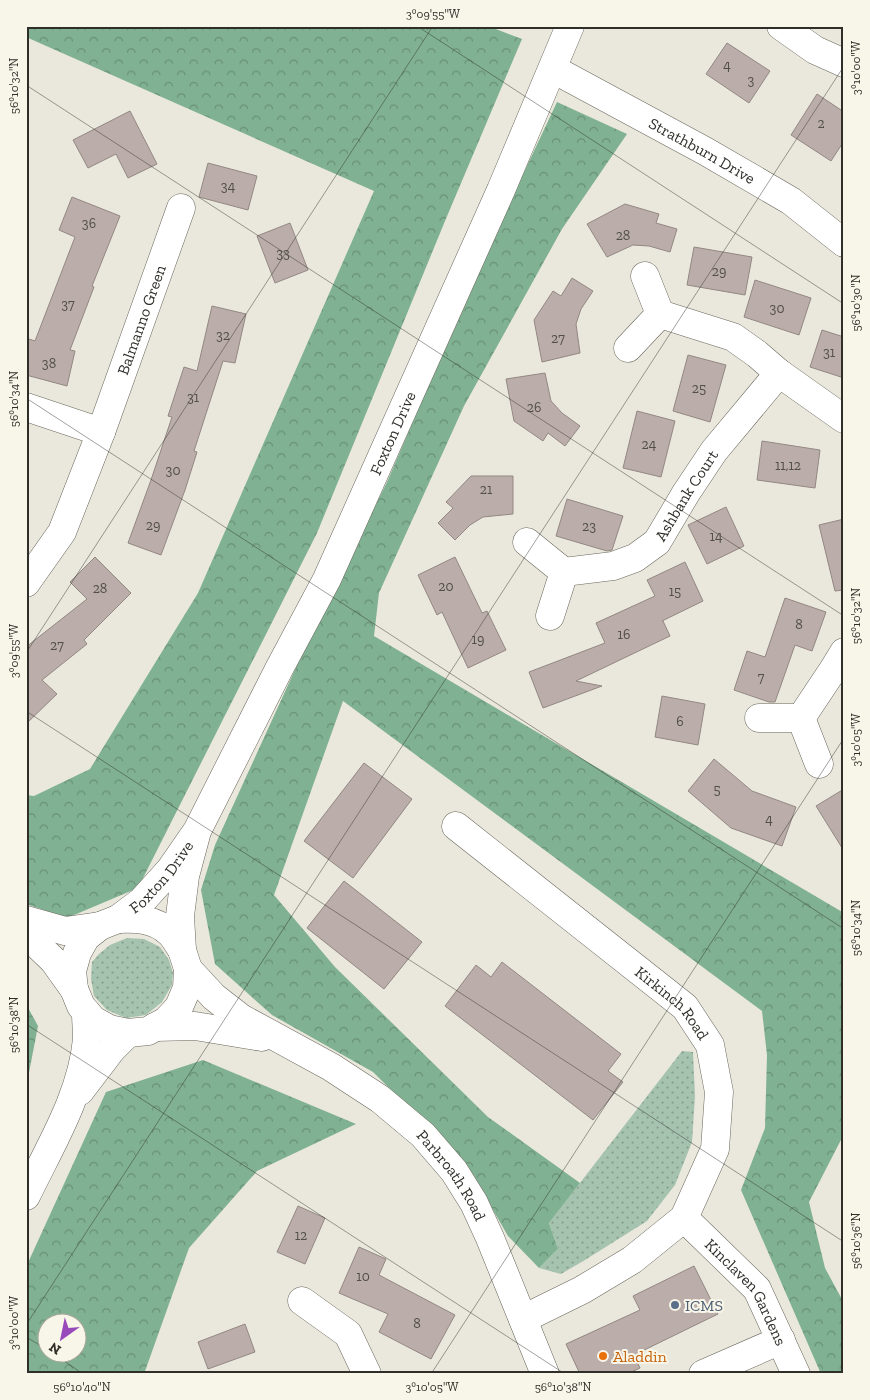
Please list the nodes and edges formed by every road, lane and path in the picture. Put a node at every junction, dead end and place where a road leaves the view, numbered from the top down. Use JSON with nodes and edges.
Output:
{"nodes":[{"id":1,"x":570,"y":26,"type":"edge"},
{"id":2,"x":782,"y":26,"type":"edge"},
{"id":3,"x":844,"y":63,"type":"edge"},
{"id":4,"x":552,"y":69,"type":"junction"},
{"id":5,"x":181,"y":208,"type":"dead end"},
{"id":6,"x":844,"y":243,"type":"edge"},
{"id":7,"x":645,"y":276,"type":"dead end"},
{"id":8,"x":660,"y":314,"type":"junction"},
{"id":9,"x":628,"y":348,"type":"dead end"},
{"id":10,"x":779,"y":373,"type":"junction"},
{"id":11,"x":26,"y":407,"type":"edge"},
{"id":12,"x":844,"y":419,"type":"edge"},
{"id":13,"x":101,"y":432,"type":"junction"},
{"id":14,"x":527,"y":542,"type":"dead end"},
{"id":15,"x":564,"y":572,"type":"junction"},
{"id":16,"x":26,"y":583,"type":"edge"},
{"id":17,"x":550,"y":616,"type":"dead end"},
{"id":18,"x":844,"y":652,"type":"edge"},
{"id":19,"x":759,"y":718,"type":"dead end"},
{"id":20,"x":802,"y":718,"type":"junction"},
{"id":21,"x":819,"y":764,"type":"dead end"},
{"id":22,"x":456,"y":826,"type":"dead end"},
{"id":23,"x":198,"y":831,"type":"junction"},
{"id":24,"x":26,"y":920,"type":"edge"},
{"id":25,"x":109,"y":922,"type":"junction"},
{"id":26,"x":26,"y":934,"type":"edge"},
{"id":27,"x":185,"y":959,"type":"junction"},
{"id":28,"x":80,"y":1000,"type":"junction"},
{"id":29,"x":155,"y":1027,"type":"junction"},
{"id":30,"x":128,"y":1033,"type":"junction"},
{"id":31,"x":280,"y":1040,"type":"junction"},
{"id":32,"x":72,"y":1102,"type":"junction"},
{"id":33,"x":26,"y":1196,"type":"edge"},
{"id":34,"x":684,"y":1218,"type":"junction"},
{"id":35,"x":302,"y":1301,"type":"dead end"},
{"id":36,"x":523,"y":1319,"type":"junction"},
{"id":37,"x":781,"y":1340,"type":"junction"},
{"id":38,"x":367,"y":1374,"type":"edge"},
{"id":39,"x":545,"y":1374,"type":"edge"},
{"id":40,"x":703,"y":1374,"type":"edge"},
{"id":41,"x":796,"y":1374,"type":"edge"}],
"edges":[{"from":1,"to":4,"type":"street","name":"Foxton Drive"},
{"from":2,"to":3,"type":"street"},
{"from":4,"to":6,"type":"street","name":"Strathburn Drive"},
{"from":4,"to":23,"type":"street","name":"Foxton Drive"},
{"from":5,"to":13,"type":"street","name":"Balmanno Green"},
{"from":7,"to":8,"type":"street"},
{"from":8,"to":9,"type":"street"},
{"from":8,"to":10,"type":"street"},
{"from":10,"to":12,"type":"street"},
{"from":10,"to":15,"type":"street","name":"Ashbank Court"},
{"from":11,"to":13,"type":"street"},
{"from":13,"to":16,"type":"street","name":"Balmanno Green"},
{"from":14,"to":15,"type":"street"},
{"from":15,"to":17,"type":"street"},
{"from":18,"to":20,"type":"street"},
{"from":19,"to":20,"type":"street"},
{"from":20,"to":21,"type":"street"},
{"from":22,"to":34,"type":"street","name":"Kirkinch Road"},
{"from":23,"to":25,"type":"street","name":"Foxton Drive"},
{"from":23,"to":27,"type":"street","name":"Foxton Drive"},
{"from":24,"to":25,"type":"street"},
{"from":25,"to":27,"type":"street","name":"Foxton Drive"},
{"from":25,"to":28,"type":"street","name":"Foxton Drive"},
{"from":26,"to":28,"type":"street"},
{"from":27,"to":29,"type":"street","name":"Foxton Drive"},
{"from":27,"to":31,"type":"street","name":"Parbroath Road"},
{"from":28,"to":30,"type":"street","name":"Foxton Drive"},
{"from":28,"to":32,"type":"street","name":"Foxton Drive"},
{"from":29,"to":30,"type":"street","name":"Foxton Drive"},
{"from":29,"to":31,"type":"street","name":"Parbroath Road"},
{"from":30,"to":32,"type":"street","name":"Foxton Drive"},
{"from":31,"to":36,"type":"street","name":"Parbroath Road"},
{"from":32,"to":33,"type":"street","name":"Foxton Drive"},
{"from":34,"to":36,"type":"street","name":"Kirkinch Road"},
{"from":34,"to":37,"type":"street","name":"Kinclaven Gardens"},
{"from":35,"to":38,"type":"street"},
{"from":36,"to":39,"type":"street","name":"Parbroath Road"},
{"from":37,"to":40,"type":"street"},
{"from":37,"to":41,"type":"street","name":"Kinclaven Gardens"}]}
